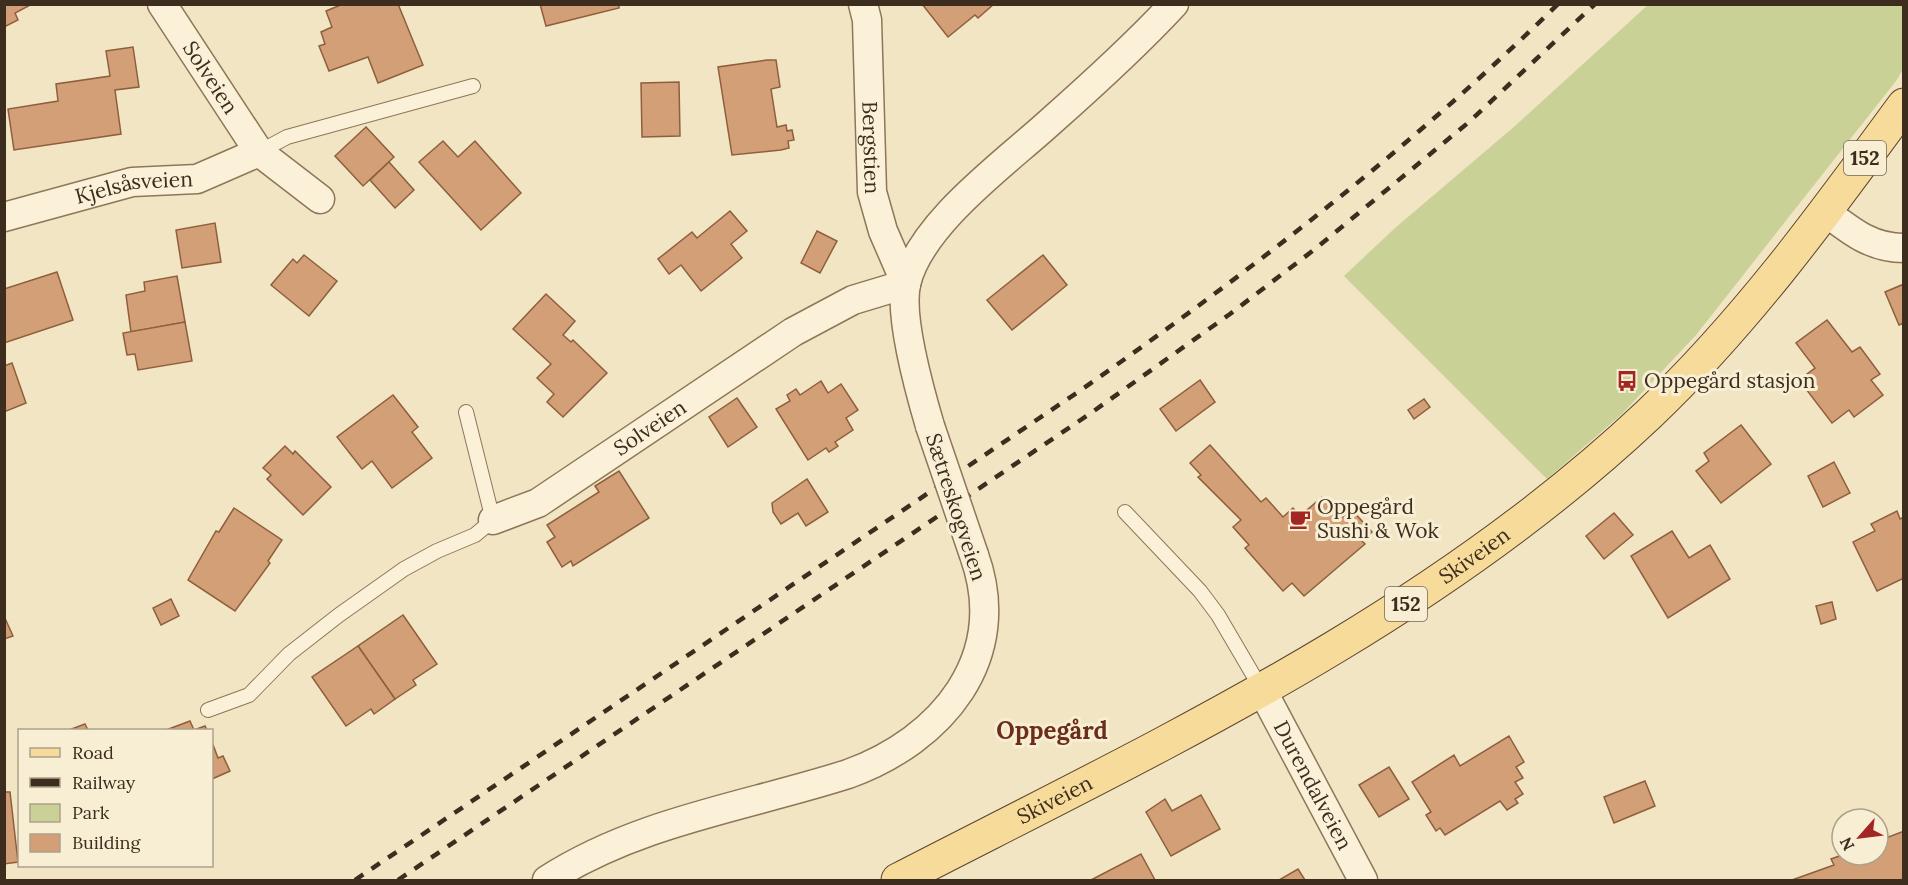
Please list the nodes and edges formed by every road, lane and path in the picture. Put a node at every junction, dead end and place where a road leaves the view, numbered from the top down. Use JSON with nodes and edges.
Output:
{"nodes":[{"id":1,"x":162,"y":4,"type":"edge"},
{"id":2,"x":863,"y":4,"type":"edge"},
{"id":3,"x":1174,"y":4,"type":"edge"},
{"id":4,"x":473,"y":86,"type":"dead end"},
{"id":5,"x":1904,"y":105,"type":"edge"},
{"id":6,"x":259,"y":152,"type":"junction"},
{"id":7,"x":320,"y":199,"type":"dead end"},
{"id":8,"x":1826,"y":212,"type":"junction"},
{"id":9,"x":4,"y":217,"type":"edge"},
{"id":10,"x":1904,"y":248,"type":"edge"},
{"id":11,"x":906,"y":284,"type":"junction"},
{"id":12,"x":466,"y":412,"type":"dead end"},
{"id":13,"x":1125,"y":512,"type":"dead end"},
{"id":14,"x":493,"y":520,"type":"junction"},
{"id":15,"x":1262,"y":690,"type":"junction"},
{"id":16,"x":208,"y":710,"type":"dead end"},
{"id":17,"x":547,"y":880,"type":"edge"},
{"id":18,"x":898,"y":880,"type":"edge"},
{"id":19,"x":1363,"y":880,"type":"edge"}],
"edges":[{"from":1,"to":6,"type":"street","name":"Solveien"},
{"from":2,"to":11,"type":"street","name":"Bergstien"},
{"from":3,"to":11,"type":"street","name":"Sætreskogveien"},
{"from":4,"to":6,"type":"lane"},
{"from":5,"to":8,"type":"main road","name":"Skiveien","number":"152"},
{"from":6,"to":7,"type":"street","name":"Solveien"},
{"from":6,"to":9,"type":"street","name":"Kjelsåsveien"},
{"from":8,"to":10,"type":"street"},
{"from":8,"to":15,"type":"main road","name":"Skiveien","number":"152"},
{"from":11,"to":14,"type":"street","name":"Solveien"},
{"from":11,"to":17,"type":"street","name":"Sætreskogveien","bridge":true},
{"from":12,"to":14,"type":"lane"},
{"from":13,"to":15,"type":"lane"},
{"from":14,"to":16,"type":"lane"},
{"from":15,"to":18,"type":"main road","name":"Skiveien","number":"152"},
{"from":15,"to":19,"type":"street","name":"Durendalveien"}]}
